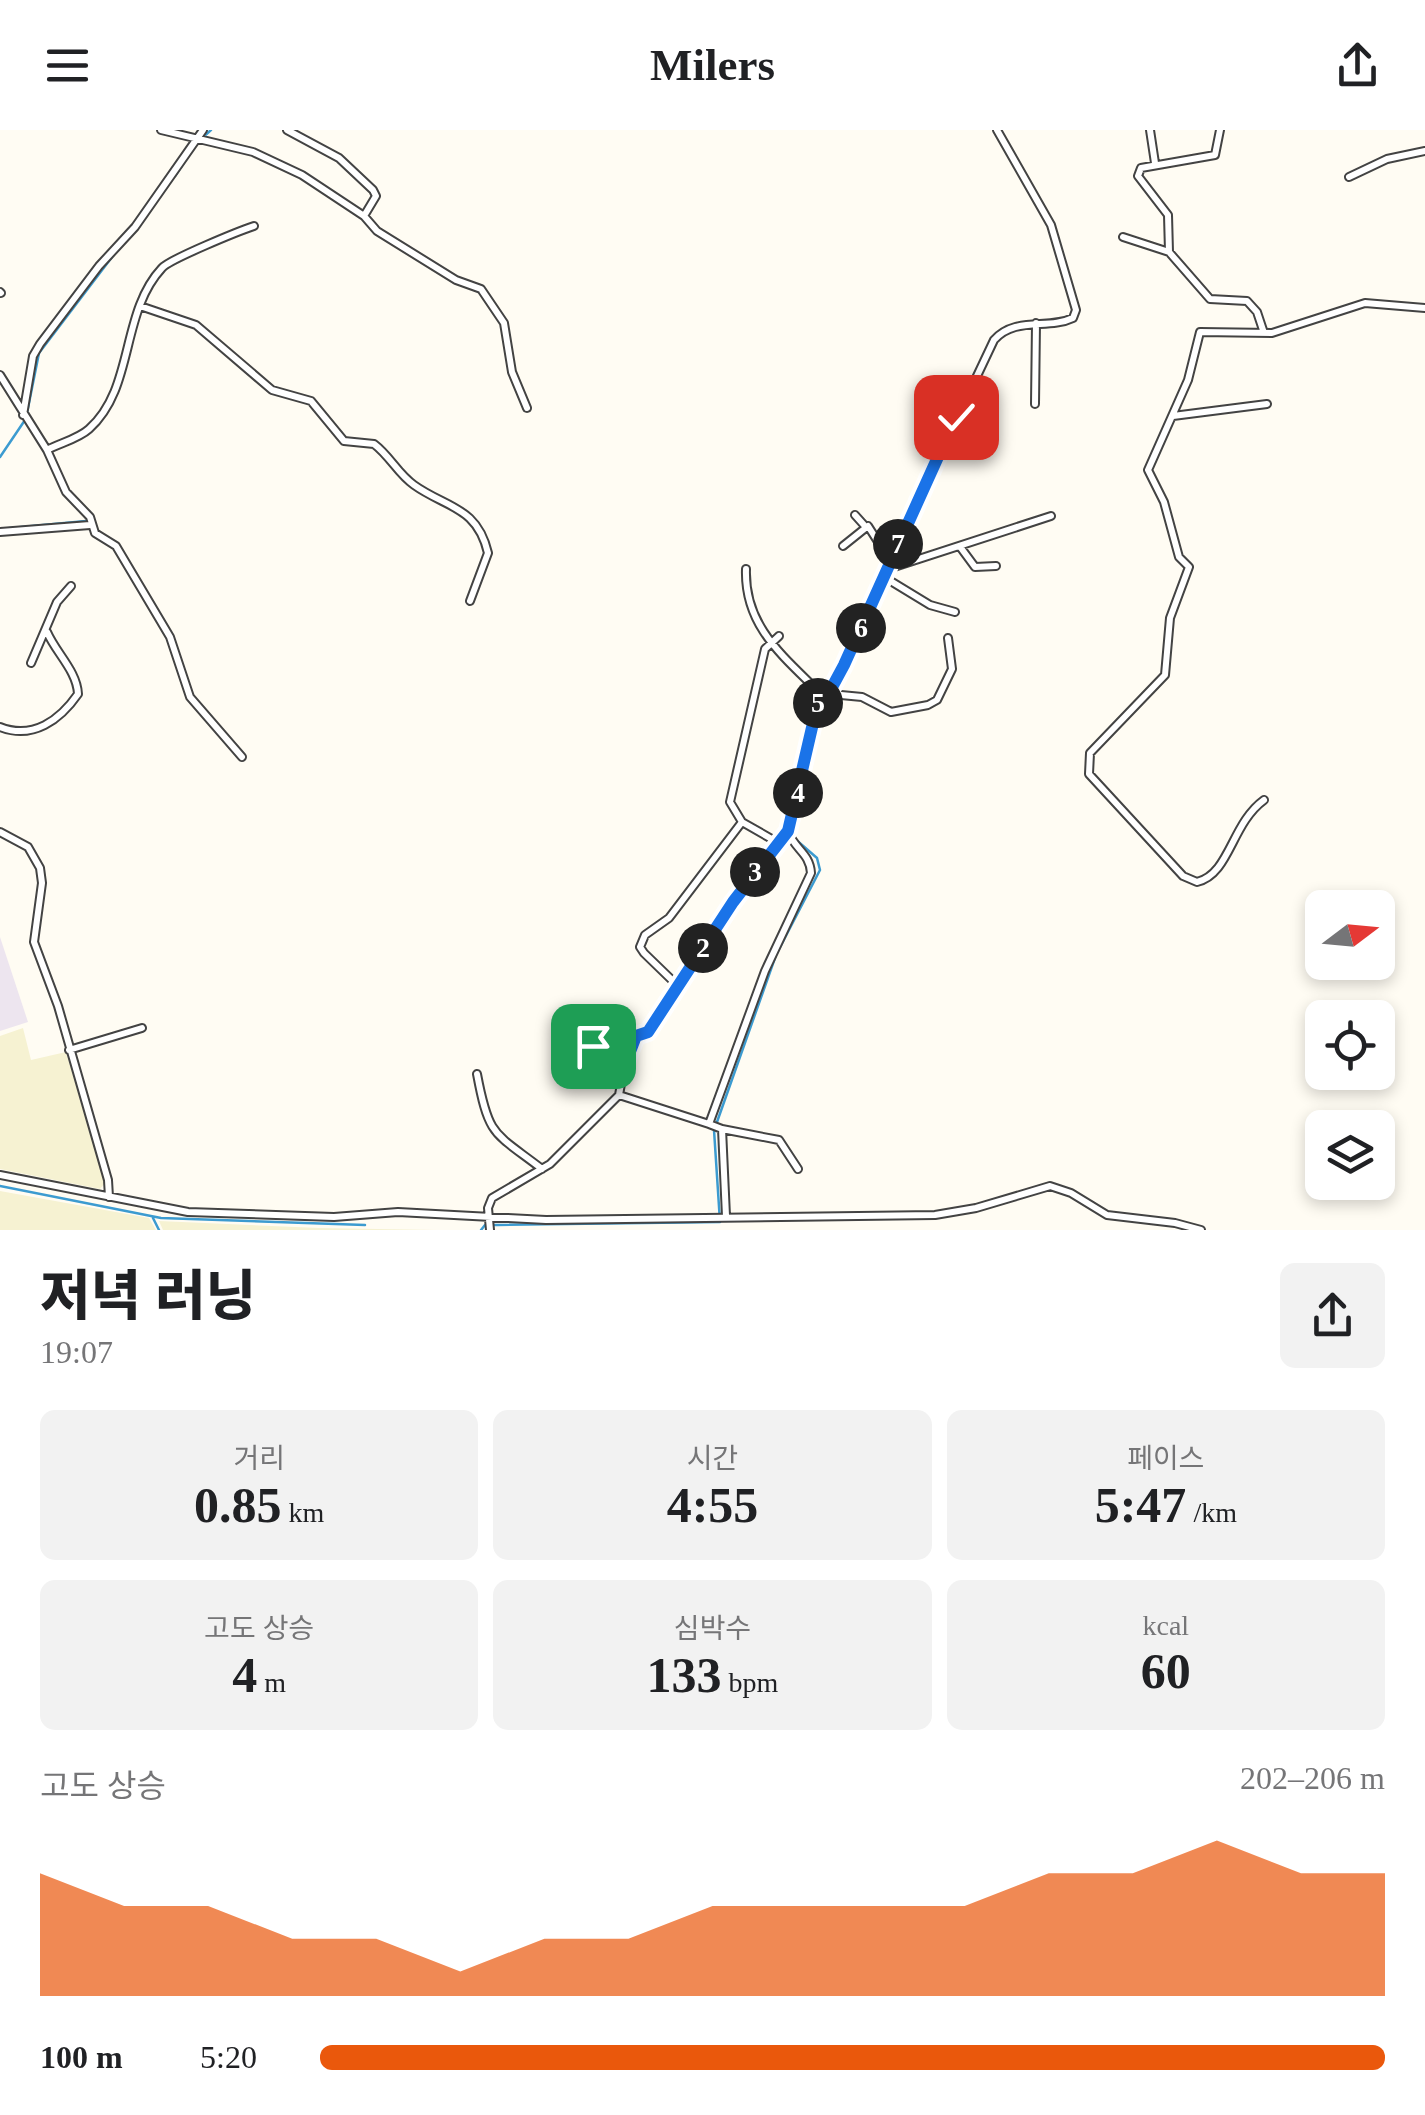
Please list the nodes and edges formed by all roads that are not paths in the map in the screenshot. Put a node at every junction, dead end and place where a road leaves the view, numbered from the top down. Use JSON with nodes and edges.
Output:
{"nodes":[{"id":1,"x":161,"y":130,"type":"edge"},
{"id":2,"x":204,"y":130,"type":"edge"},
{"id":3,"x":287,"y":130,"type":"edge"},
{"id":4,"x":997,"y":130,"type":"edge"},
{"id":5,"x":1150,"y":130,"type":"edge"},
{"id":6,"x":1220,"y":130,"type":"edge"},
{"id":7,"x":194,"y":138,"type":"junction"},
{"id":8,"x":1425,"y":151,"type":"edge"},
{"id":9,"x":1155,"y":163,"type":"junction"},
{"id":10,"x":1349,"y":176,"type":"dead end"},
{"id":11,"x":364,"y":216,"type":"junction"},
{"id":12,"x":254,"y":226,"type":"dead end"},
{"id":13,"x":1122,"y":237,"type":"dead end"},
{"id":14,"x":1169,"y":252,"type":"junction"},
{"id":15,"x":140,"y":306,"type":"junction"},
{"id":16,"x":1425,"y":308,"type":"edge"},
{"id":17,"x":1036,"y":323,"type":"junction"},
{"id":18,"x":1264,"y":333,"type":"junction"},
{"id":19,"x":0,"y":375,"type":"edge"},
{"id":20,"x":1035,"y":404,"type":"dead end"},
{"id":21,"x":1266,"y":404,"type":"dead end"},
{"id":22,"x":528,"y":408,"type":"dead end"},
{"id":23,"x":1172,"y":416,"type":"junction"},
{"id":24,"x":25,"y":418,"type":"junction"},
{"id":25,"x":47,"y":450,"type":"junction"},
{"id":26,"x":855,"y":515,"type":"dead end"},
{"id":27,"x":1051,"y":516,"type":"dead end"},
{"id":28,"x":90,"y":525,"type":"junction"},
{"id":29,"x":864,"y":526,"type":"junction"},
{"id":30,"x":0,"y":532,"type":"edge"},
{"id":31,"x":843,"y":546,"type":"dead end"},
{"id":32,"x":962,"y":548,"type":"junction"},
{"id":33,"x":996,"y":566,"type":"dead end"},
{"id":34,"x":888,"y":569,"type":"junction"},
{"id":35,"x":746,"y":570,"type":"dead end"},
{"id":36,"x":71,"y":586,"type":"dead end"},
{"id":37,"x":470,"y":601,"type":"dead end"},
{"id":38,"x":955,"y":612,"type":"dead end"},
{"id":39,"x":47,"y":632,"type":"junction"},
{"id":40,"x":778,"y":636,"type":"dead end"},
{"id":41,"x":948,"y":638,"type":"dead end"},
{"id":42,"x":769,"y":644,"type":"junction"},
{"id":43,"x":31,"y":663,"type":"dead end"},
{"id":44,"x":824,"y":692,"type":"junction"},
{"id":45,"x":1,"y":729,"type":"edge"},
{"id":46,"x":242,"y":757,"type":"dead end"},
{"id":47,"x":1264,"y":800,"type":"dead end"},
{"id":48,"x":742,"y":822,"type":"junction"},
{"id":49,"x":788,"y":831,"type":"junction"},
{"id":50,"x":0,"y":832,"type":"edge"},
{"id":51,"x":777,"y":842,"type":"junction"},
{"id":52,"x":678,"y":986,"type":"junction"},
{"id":53,"x":562,"y":1017,"type":"dead end"},
{"id":54,"x":142,"y":1028,"type":"dead end"},
{"id":55,"x":69,"y":1050,"type":"junction"},
{"id":56,"x":624,"y":1067,"type":"junction"},
{"id":57,"x":477,"y":1074,"type":"dead end"},
{"id":58,"x":619,"y":1094,"type":"junction"},
{"id":59,"x":715,"y":1127,"type":"junction"},
{"id":60,"x":798,"y":1169,"type":"dead end"},
{"id":61,"x":542,"y":1170,"type":"junction"},
{"id":62,"x":0,"y":1175,"type":"edge"},
{"id":63,"x":109,"y":1197,"type":"junction"},
{"id":64,"x":722,"y":1216,"type":"junction"},
{"id":65,"x":738,"y":1216,"type":"junction"},
{"id":66,"x":490,"y":1224,"type":"edge"},
{"id":67,"x":738,"y":1230,"type":"edge"},
{"id":68,"x":1202,"y":1230,"type":"edge"}],
"edges":[{"from":1,"to":7,"type":"street"},
{"from":2,"to":7,"type":"street"},
{"from":3,"to":11,"type":"street"},
{"from":4,"to":17,"type":"street"},
{"from":5,"to":9,"type":"street"},
{"from":6,"to":9,"type":"street"},
{"from":7,"to":11,"type":"street"},
{"from":7,"to":24,"type":"street"},
{"from":8,"to":10,"type":"street"},
{"from":9,"to":14,"type":"street"},
{"from":11,"to":22,"type":"street"},
{"from":12,"to":15,"type":"street"},
{"from":13,"to":14,"type":"street"},
{"from":14,"to":18,"type":"street"},
{"from":15,"to":25,"type":"street"},
{"from":15,"to":37,"type":"street"},
{"from":16,"to":18,"type":"street"},
{"from":17,"to":20,"type":"street"},
{"from":17,"to":34,"type":"street"},
{"from":18,"to":23,"type":"street"},
{"from":19,"to":24,"type":"street"},
{"from":21,"to":23,"type":"street"},
{"from":23,"to":47,"type":"street"},
{"from":24,"to":25,"type":"street"},
{"from":25,"to":28,"type":"street"},
{"from":26,"to":29,"type":"street"},
{"from":27,"to":32,"type":"street"},
{"from":28,"to":30,"type":"street"},
{"from":28,"to":46,"type":"street"},
{"from":29,"to":31,"type":"street"},
{"from":29,"to":34,"type":"street"},
{"from":32,"to":33,"type":"street"},
{"from":32,"to":34,"type":"street"},
{"from":34,"to":38,"type":"street"},
{"from":34,"to":44,"type":"street"},
{"from":35,"to":42,"type":"street"},
{"from":36,"to":39,"type":"street"},
{"from":39,"to":43,"type":"street"},
{"from":39,"to":45,"type":"street"},
{"from":40,"to":42,"type":"street"},
{"from":41,"to":44,"type":"street"},
{"from":42,"to":44,"type":"street"},
{"from":42,"to":48,"type":"street"},
{"from":44,"to":49,"type":"street"},
{"from":48,"to":51,"type":"street"},
{"from":48,"to":52,"type":"street"},
{"from":49,"to":51,"type":"street"},
{"from":49,"to":59,"type":"street"},
{"from":50,"to":55,"type":"street"},
{"from":51,"to":52,"type":"street"},
{"from":52,"to":56,"type":"street"},
{"from":53,"to":56,"type":"street"},
{"from":54,"to":55,"type":"street"},
{"from":55,"to":63,"type":"street"},
{"from":56,"to":58,"type":"street"},
{"from":57,"to":61,"type":"street"},
{"from":58,"to":59,"type":"street"},
{"from":58,"to":61,"type":"street"},
{"from":59,"to":60,"type":"street"},
{"from":59,"to":64,"type":"street"},
{"from":61,"to":66,"type":"street"},
{"from":62,"to":63,"type":"street"},
{"from":63,"to":66,"type":"street"},
{"from":64,"to":65,"type":"street"},
{"from":64,"to":66,"type":"street"},
{"from":65,"to":67,"type":"street"},
{"from":65,"to":68,"type":"street"}]}
